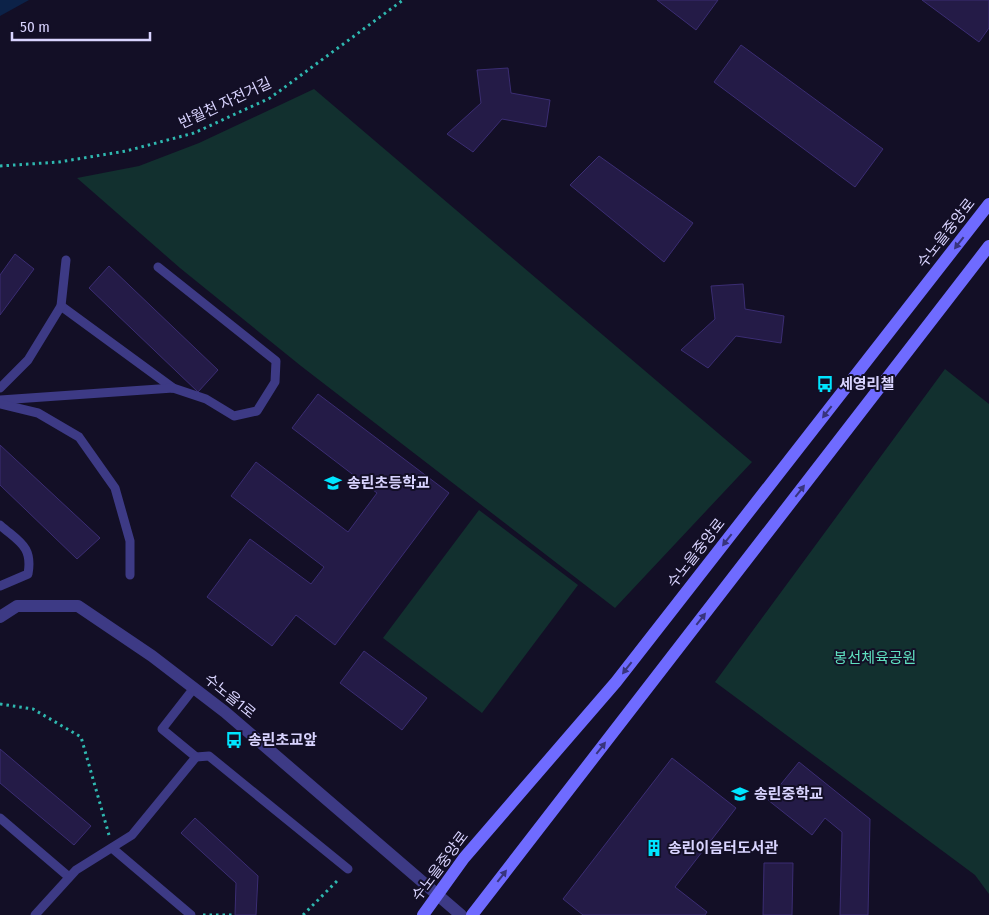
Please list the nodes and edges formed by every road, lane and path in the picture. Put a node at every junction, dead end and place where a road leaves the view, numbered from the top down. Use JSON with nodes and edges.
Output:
{"nodes":[{"id":1,"x":403,"y":0,"type":"edge"},
{"id":2,"x":0,"y":166,"type":"edge"},
{"id":3,"x":989,"y":204,"type":"edge"},
{"id":4,"x":989,"y":246,"type":"edge"},
{"id":5,"x":66,"y":260,"type":"dead end"},
{"id":6,"x":158,"y":267,"type":"dead end"},
{"id":7,"x":61,"y":306,"type":"junction"},
{"id":8,"x":0,"y":388,"type":"edge"},
{"id":9,"x":173,"y":388,"type":"junction"},
{"id":10,"x":0,"y":402,"type":"edge"},
{"id":11,"x":0,"y":525,"type":"edge"},
{"id":12,"x":130,"y":575,"type":"dead end"},
{"id":13,"x":0,"y":586,"type":"edge"},
{"id":14,"x":0,"y":617,"type":"edge"},
{"id":15,"x":194,"y":688,"type":"junction"},
{"id":16,"x":0,"y":704,"type":"edge"},
{"id":17,"x":196,"y":757,"type":"junction"},
{"id":18,"x":0,"y":818,"type":"edge"},
{"id":19,"x":112,"y":848,"type":"junction"},
{"id":20,"x":348,"y":869,"type":"joint"},
{"id":21,"x":69,"y":877,"type":"junction"},
{"id":22,"x":438,"y":895,"type":"junction"},
{"id":23,"x":235,"y":914,"type":"edge"},
{"id":24,"x":35,"y":915,"type":"edge"},
{"id":25,"x":190,"y":915,"type":"edge"},
{"id":26,"x":303,"y":915,"type":"edge"},
{"id":27,"x":423,"y":915,"type":"edge"},
{"id":28,"x":461,"y":915,"type":"edge"},
{"id":29,"x":472,"y":915,"type":"edge"}],
"edges":[{"from":1,"to":2,"type":"path","name":"반월천 자전거길"},
{"from":3,"to":22,"type":"main road","name":"수노을중앙로","one_way":true},
{"from":29,"to":4,"type":"main road","one_way":true},
{"from":5,"to":7,"type":"lane"},
{"from":6,"to":9,"type":"lane"},
{"from":7,"to":8,"type":"lane"},
{"from":7,"to":9,"type":"lane"},
{"from":9,"to":10,"type":"lane"},
{"from":10,"to":12,"type":"lane"},
{"from":11,"to":13,"type":"lane"},
{"from":14,"to":15,"type":"street","name":"수노을1로"},
{"from":15,"to":17,"type":"lane"},
{"from":15,"to":22,"type":"street","name":"수노을1로"},
{"from":16,"to":19,"type":"path"},
{"from":17,"to":19,"type":"lane"},
{"from":17,"to":20,"type":"lane"},
{"from":18,"to":21,"type":"lane"},
{"from":19,"to":21,"type":"lane"},
{"from":19,"to":25,"type":"lane"},
{"from":20,"to":26,"type":"path"},
{"from":21,"to":24,"type":"lane"},
{"from":22,"to":27,"type":"main road","name":"수노을중앙로"},
{"from":22,"to":28,"type":"street","name":"수노을1로"},
{"from":23,"to":25,"type":"path"}]}
